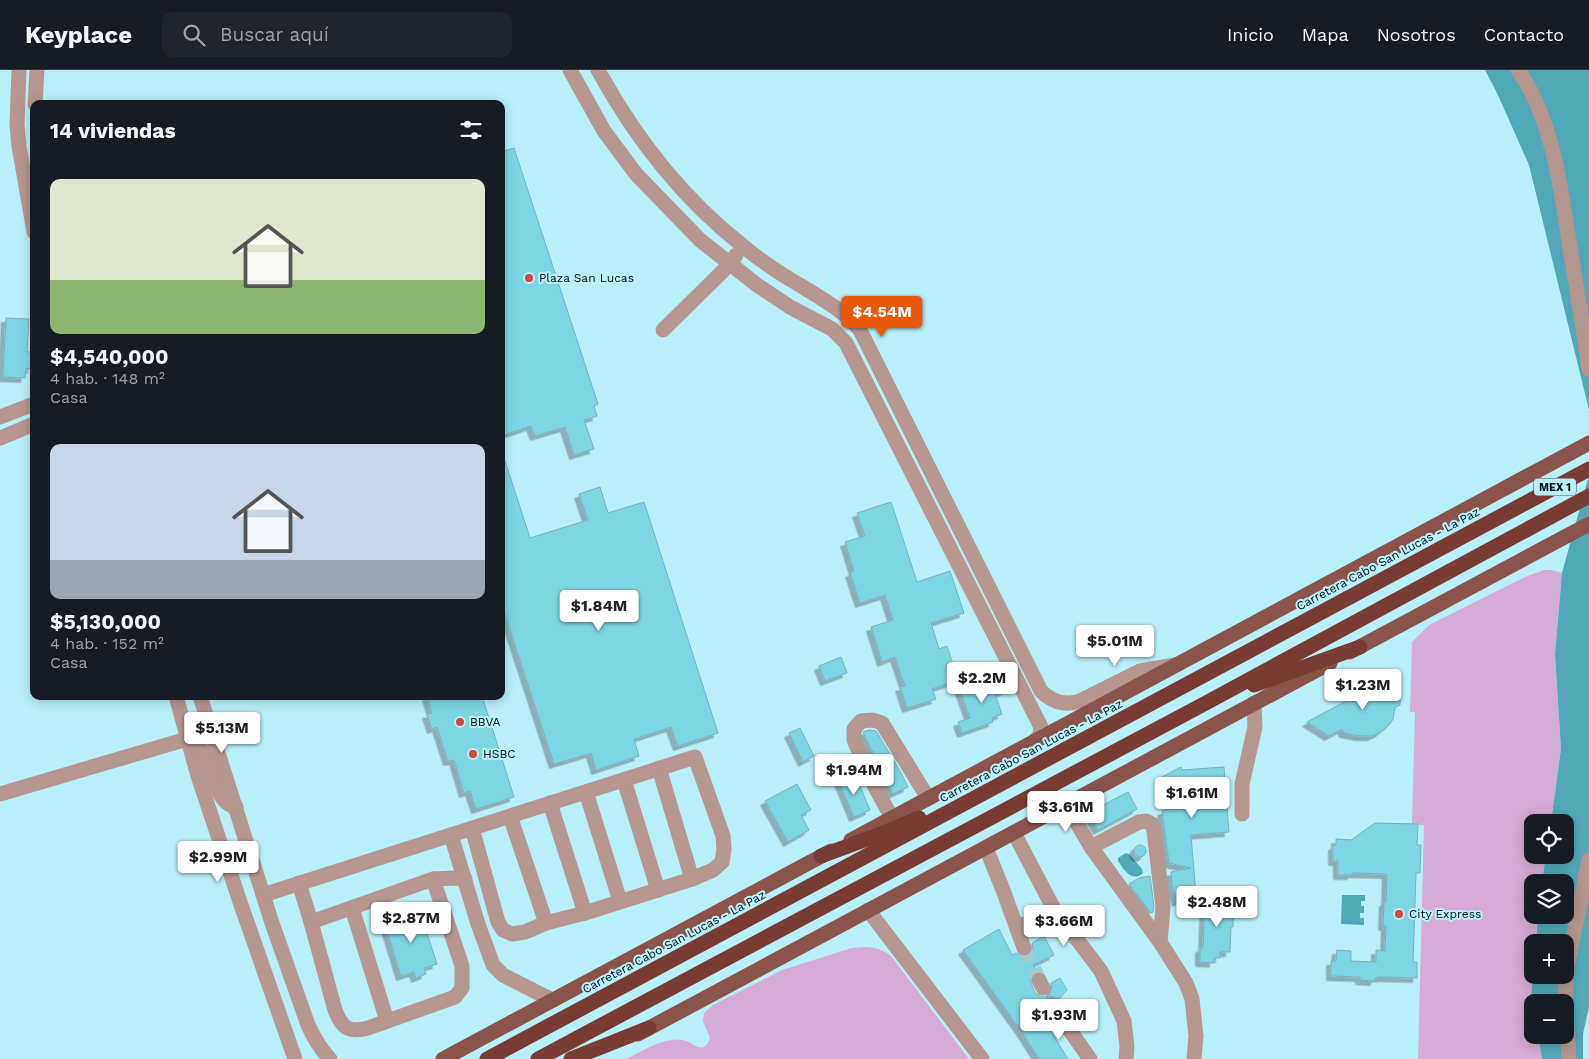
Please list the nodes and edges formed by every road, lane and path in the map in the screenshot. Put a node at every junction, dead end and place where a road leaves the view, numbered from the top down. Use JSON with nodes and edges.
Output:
{"nodes":[{"id":1,"x":19,"y":70,"type":"edge"},
{"id":2,"x":37,"y":70,"type":"edge"},
{"id":3,"x":570,"y":70,"type":"edge"},
{"id":4,"x":598,"y":70,"type":"edge"},
{"id":5,"x":1518,"y":70,"type":"edge"},
{"id":6,"x":35,"y":100,"type":"edge"},
{"id":7,"x":30,"y":209,"type":"edge"},
{"id":8,"x":742,"y":246,"type":"junction"},
{"id":9,"x":730,"y":264,"type":"junction"},
{"id":10,"x":663,"y":330,"type":"dead end"},
{"id":11,"x":1589,"y":369,"type":"edge"},
{"id":12,"x":30,"y":406,"type":"edge"},
{"id":13,"x":0,"y":417,"type":"edge"},
{"id":14,"x":30,"y":426,"type":"edge"},
{"id":15,"x":0,"y":438,"type":"edge"},
{"id":16,"x":1589,"y":443,"type":"edge"},
{"id":17,"x":1589,"y":469,"type":"edge"},
{"id":18,"x":1589,"y":496,"type":"edge"},
{"id":19,"x":1589,"y":524,"type":"edge"},
{"id":20,"x":1360,"y":647,"type":"junction"},
{"id":21,"x":1178,"y":664,"type":"junction"},
{"id":22,"x":177,"y":700,"type":"edge"},
{"id":23,"x":201,"y":700,"type":"edge"},
{"id":24,"x":1254,"y":703,"type":"junction"},
{"id":25,"x":1204,"y":704,"type":"junction"},
{"id":26,"x":187,"y":739,"type":"junction"},
{"id":27,"x":1035,"y":741,"type":"junction"},
{"id":28,"x":659,"y":768,"type":"junction"},
{"id":29,"x":624,"y":780,"type":"junction"},
{"id":30,"x":996,"y":787,"type":"junction"},
{"id":31,"x":586,"y":792,"type":"junction"},
{"id":32,"x":0,"y":794,"type":"edge"},
{"id":33,"x":928,"y":798,"type":"junction"},
{"id":34,"x":550,"y":803,"type":"junction"},
{"id":35,"x":1066,"y":805,"type":"junction"},
{"id":36,"x":236,"y":807,"type":"junction"},
{"id":37,"x":1242,"y":814,"type":"dead end"},
{"id":38,"x":510,"y":816,"type":"junction"},
{"id":39,"x":892,"y":818,"type":"junction"},
{"id":40,"x":472,"y":828,"type":"junction"},
{"id":41,"x":1014,"y":833,"type":"junction"},
{"id":42,"x":451,"y":835,"type":"junction"},
{"id":43,"x":1091,"y":847,"type":"junction"},
{"id":44,"x":986,"y":848,"type":"junction"},
{"id":45,"x":821,"y":856,"type":"junction"},
{"id":46,"x":1589,"y":860,"type":"edge"},
{"id":47,"x":692,"y":878,"type":"junction"},
{"id":48,"x":433,"y":879,"type":"junction"},
{"id":49,"x":465,"y":879,"type":"junction"},
{"id":50,"x":299,"y":883,"type":"junction"},
{"id":51,"x":658,"y":890,"type":"junction"},
{"id":52,"x":263,"y":895,"type":"junction"},
{"id":53,"x":620,"y":902,"type":"junction"},
{"id":54,"x":352,"y":908,"type":"junction"},
{"id":55,"x":1054,"y":909,"type":"junction"},
{"id":56,"x":868,"y":910,"type":"junction"},
{"id":57,"x":585,"y":913,"type":"junction"},
{"id":58,"x":312,"y":922,"type":"junction"},
{"id":59,"x":546,"y":923,"type":"junction"},
{"id":60,"x":1017,"y":928,"type":"junction"},
{"id":61,"x":1160,"y":942,"type":"junction"},
{"id":62,"x":1024,"y":948,"type":"tunnel mouth"},
{"id":63,"x":1566,"y":994,"type":"edge"},
{"id":64,"x":552,"y":1000,"type":"junction"},
{"id":65,"x":1052,"y":1006,"type":"dead end"},
{"id":66,"x":387,"y":1021,"type":"junction"},
{"id":67,"x":649,"y":1028,"type":"junction"},
{"id":68,"x":1567,"y":1044,"type":"edge"},
{"id":69,"x":295,"y":1059,"type":"edge"},
{"id":70,"x":330,"y":1059,"type":"edge"},
{"id":71,"x":443,"y":1059,"type":"edge"},
{"id":72,"x":487,"y":1059,"type":"edge"},
{"id":73,"x":538,"y":1059,"type":"edge"},
{"id":74,"x":571,"y":1059,"type":"edge"},
{"id":75,"x":590,"y":1059,"type":"edge"},
{"id":76,"x":982,"y":1059,"type":"edge"},
{"id":77,"x":1090,"y":1059,"type":"edge"},
{"id":78,"x":1126,"y":1059,"type":"edge"},
{"id":79,"x":1194,"y":1059,"type":"edge"},
{"id":80,"x":1568,"y":1059,"type":"edge"}],
"edges":[{"from":1,"to":7,"type":"street"},
{"from":2,"to":6,"type":"street"},
{"from":3,"to":9,"type":"street"},
{"from":4,"to":8,"type":"street"},
{"from":5,"to":11,"type":"street"},
{"from":8,"to":9,"type":"street"},
{"from":8,"to":21,"type":"street"},
{"from":9,"to":10,"type":"street"},
{"from":9,"to":27,"type":"street"},
{"from":12,"to":13,"type":"street"},
{"from":14,"to":15,"type":"street"},
{"from":16,"to":21,"type":"main road"},
{"from":17,"to":30,"type":"highway","name":"Carretera Cabo San Lucas - La Paz","number":"MEX 1"},
{"from":18,"to":25,"type":"highway","number":"MEX 1"},
{"from":19,"to":20,"type":"main road"},
{"from":20,"to":24,"type":"main road"},
{"from":20,"to":25,"type":"highway"},
{"from":21,"to":27,"type":"main road"},
{"from":22,"to":26,"type":"street"},
{"from":23,"to":36,"type":"street"},
{"from":24,"to":35,"type":"main road"},
{"from":24,"to":37,"type":"street"},
{"from":25,"to":73,"type":"highway","number":"MEX 1"},
{"from":26,"to":32,"type":"street"},
{"from":26,"to":36,"type":"street"},
{"from":26,"to":69,"type":"street"},
{"from":27,"to":33,"type":"main road"},
{"from":28,"to":29,"type":"street"},
{"from":28,"to":47,"type":"street"},
{"from":28,"to":47,"type":"street"},
{"from":29,"to":31,"type":"street"},
{"from":29,"to":51,"type":"street"},
{"from":30,"to":45,"type":"highway"},
{"from":30,"to":72,"type":"highway","name":"Carretera Cabo San Lucas - La Paz","number":"MEX 1"},
{"from":31,"to":34,"type":"street"},
{"from":31,"to":53,"type":"street"},
{"from":33,"to":39,"type":"main road"},
{"from":33,"to":39,"type":"street"},
{"from":34,"to":38,"type":"street"},
{"from":34,"to":57,"type":"street"},
{"from":35,"to":41,"type":"main road"},
{"from":35,"to":43,"type":"street"},
{"from":36,"to":52,"type":"street"},
{"from":38,"to":40,"type":"street"},
{"from":38,"to":59,"type":"street"},
{"from":39,"to":45,"type":"main road"},
{"from":40,"to":42,"type":"street"},
{"from":40,"to":59,"type":"street"},
{"from":41,"to":44,"type":"main road"},
{"from":41,"to":55,"type":"street"},
{"from":42,"to":49,"type":"street"},
{"from":42,"to":50,"type":"street"},
{"from":43,"to":61,"type":"street"},
{"from":43,"to":61,"type":"street"},
{"from":44,"to":56,"type":"main road"},
{"from":44,"to":60,"type":"street"},
{"from":45,"to":64,"type":"main road"},
{"from":46,"to":63,"type":"street"},
{"from":47,"to":51,"type":"street"},
{"from":48,"to":49,"type":"street"},
{"from":48,"to":54,"type":"street"},
{"from":48,"to":66,"type":"street"},
{"from":49,"to":64,"type":"street"},
{"from":50,"to":52,"type":"street"},
{"from":50,"to":58,"type":"street"},
{"from":51,"to":53,"type":"street"},
{"from":52,"to":70,"type":"street"},
{"from":53,"to":57,"type":"street"},
{"from":54,"to":58,"type":"street"},
{"from":54,"to":66,"type":"street"},
{"from":55,"to":60,"type":"street"},
{"from":55,"to":78,"type":"street"},
{"from":56,"to":67,"type":"main road"},
{"from":56,"to":76,"type":"street"},
{"from":57,"to":59,"type":"street"},
{"from":58,"to":66,"type":"street"},
{"from":60,"to":62,"type":"street"},
{"from":61,"to":79,"type":"street"},
{"from":64,"to":71,"type":"main road"},
{"from":65,"to":77,"type":"street"},
{"from":67,"to":74,"type":"highway"},
{"from":67,"to":75,"type":"main road"},
{"from":68,"to":80,"type":"street"}]}
